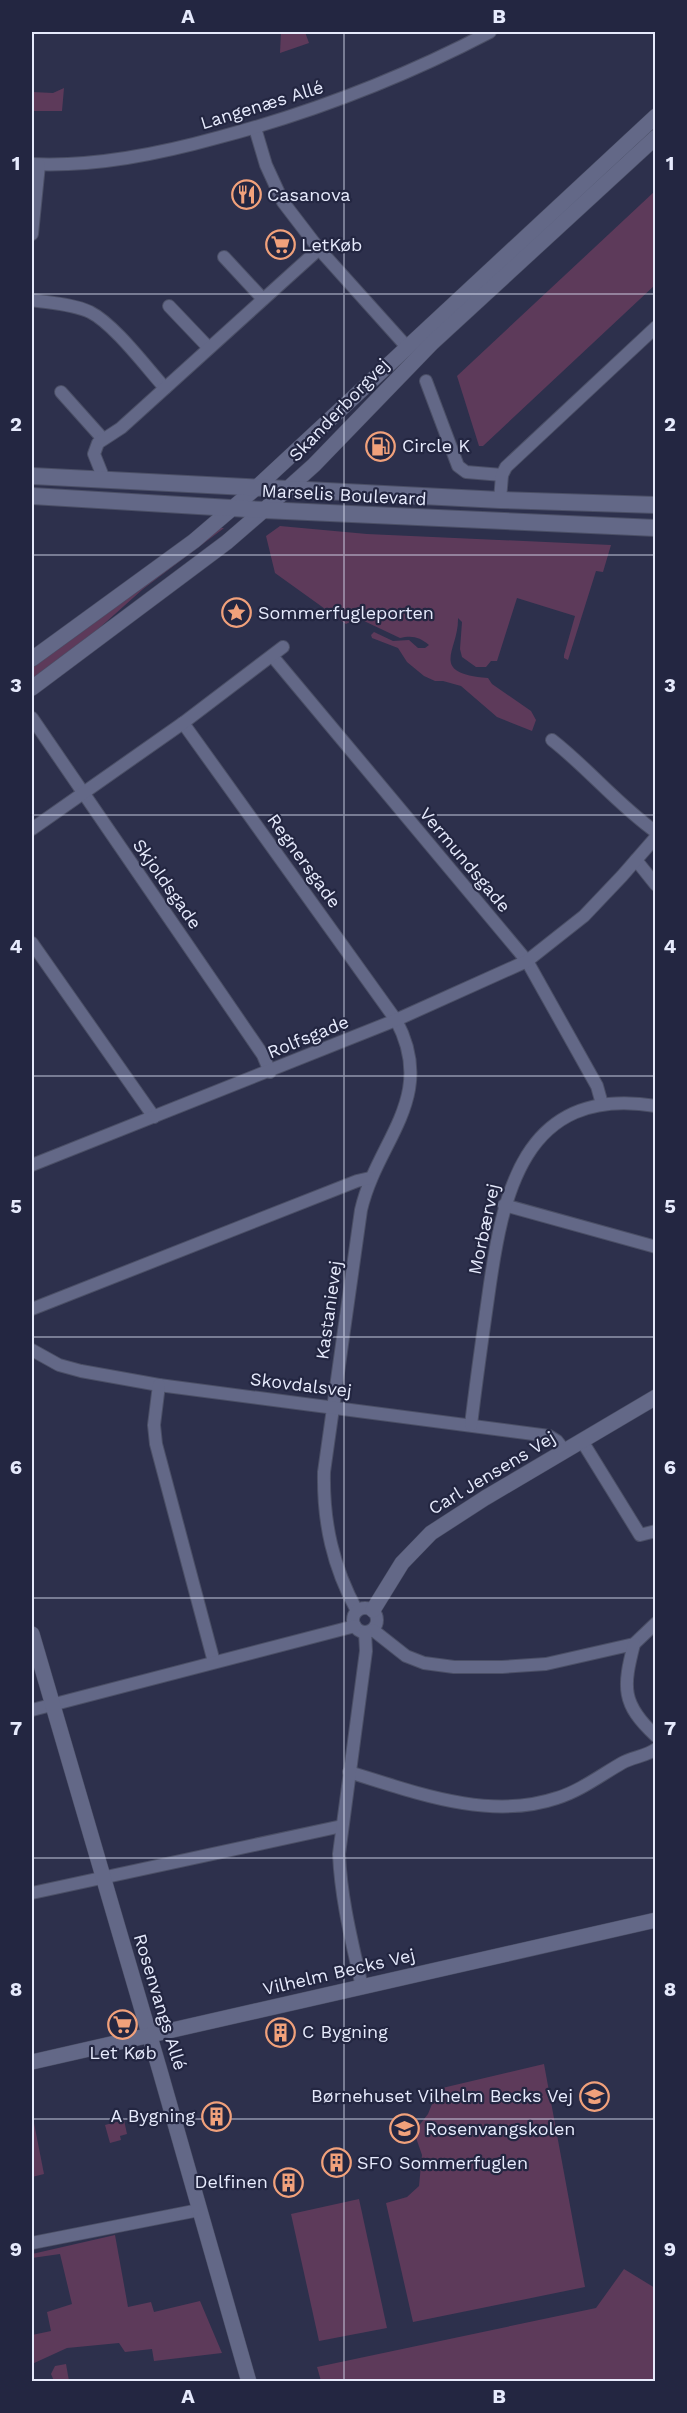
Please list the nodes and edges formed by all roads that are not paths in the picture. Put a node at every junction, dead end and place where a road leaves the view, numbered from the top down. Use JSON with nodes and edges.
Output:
{"nodes":[{"id":1,"x":490,"y":32,"type":"edge"},
{"id":2,"x":656,"y":116,"type":"edge"},
{"id":3,"x":255,"y":128,"type":"junction"},
{"id":4,"x":656,"y":137,"type":"edge"},
{"id":5,"x":35,"y":164,"type":"edge"},
{"id":6,"x":32,"y":234,"type":"edge"},
{"id":7,"x":318,"y":249,"type":"junction"},
{"id":8,"x":224,"y":257,"type":"dead end"},
{"id":9,"x":263,"y":299,"type":"junction"},
{"id":10,"x":32,"y":300,"type":"edge"},
{"id":11,"x":169,"y":306,"type":"dead end"},
{"id":12,"x":656,"y":327,"type":"edge"},
{"id":13,"x":407,"y":347,"type":"junction"},
{"id":14,"x":209,"y":348,"type":"junction"},
{"id":15,"x":426,"y":381,"type":"dead end"},
{"id":16,"x":165,"y":388,"type":"junction"},
{"id":17,"x":61,"y":392,"type":"dead end"},
{"id":18,"x":104,"y":439,"type":"junction"},
{"id":19,"x":502,"y":475,"type":"junction"},
{"id":20,"x":32,"y":476,"type":"edge"},
{"id":21,"x":104,"y":479,"type":"junction"},
{"id":22,"x":256,"y":488,"type":"junction"},
{"id":23,"x":288,"y":489,"type":"junction"},
{"id":24,"x":32,"y":496,"type":"edge"},
{"id":25,"x":500,"y":500,"type":"junction"},
{"id":26,"x":656,"y":505,"type":"edge"},
{"id":27,"x":232,"y":508,"type":"junction"},
{"id":28,"x":264,"y":510,"type":"junction"},
{"id":29,"x":656,"y":528,"type":"edge"},
{"id":30,"x":283,"y":647,"type":"dead end"},
{"id":31,"x":273,"y":657,"type":"junction"},
{"id":32,"x":32,"y":659,"type":"edge"},
{"id":33,"x":32,"y":688,"type":"edge"},
{"id":34,"x":32,"y":718,"type":"edge"},
{"id":35,"x":183,"y":723,"type":"junction"},
{"id":36,"x":552,"y":740,"type":"dead end"},
{"id":37,"x":83,"y":794,"type":"junction"},
{"id":38,"x":32,"y":829,"type":"edge"},
{"id":39,"x":656,"y":834,"type":"edge"},
{"id":40,"x":636,"y":860,"type":"junction"},
{"id":41,"x":656,"y":885,"type":"edge"},
{"id":42,"x":32,"y":943,"type":"edge"},
{"id":43,"x":527,"y":961,"type":"junction"},
{"id":44,"x":396,"y":1020,"type":"junction"},
{"id":45,"x":270,"y":1072,"type":"junction"},
{"id":46,"x":602,"y":1104,"type":"junction"},
{"id":47,"x":656,"y":1106,"type":"edge"},
{"id":48,"x":154,"y":1117,"type":"junction"},
{"id":49,"x":34,"y":1159,"type":"edge"},
{"id":50,"x":370,"y":1178,"type":"junction"},
{"id":51,"x":504,"y":1205,"type":"junction"},
{"id":52,"x":656,"y":1247,"type":"edge"},
{"id":53,"x":32,"y":1309,"type":"edge"},
{"id":54,"x":32,"y":1350,"type":"edge"},
{"id":55,"x":159,"y":1385,"type":"junction"},
{"id":56,"x":656,"y":1397,"type":"edge"},
{"id":57,"x":333,"y":1407,"type":"junction"},
{"id":58,"x":471,"y":1425,"type":"junction"},
{"id":59,"x":582,"y":1441,"type":"junction"},
{"id":60,"x":565,"y":1451,"type":"junction"},
{"id":61,"x":656,"y":1531,"type":"edge"},
{"id":62,"x":365,"y":1610,"type":"junction"},
{"id":63,"x":656,"y":1623,"type":"edge"},
{"id":64,"x":364,"y":1629,"type":"junction"},
{"id":65,"x":32,"y":1634,"type":"edge"},
{"id":66,"x":634,"y":1644,"type":"junction"},
{"id":67,"x":214,"y":1662,"type":"junction"},
{"id":68,"x":53,"y":1705,"type":"junction"},
{"id":69,"x":32,"y":1710,"type":"edge"},
{"id":70,"x":656,"y":1736,"type":"edge"},
{"id":71,"x":656,"y":1749,"type":"edge"},
{"id":72,"x":349,"y":1772,"type":"junction"},
{"id":73,"x":342,"y":1826,"type":"junction"},
{"id":74,"x":102,"y":1877,"type":"junction"},
{"id":75,"x":32,"y":1893,"type":"edge"},
{"id":76,"x":656,"y":1920,"type":"edge"},
{"id":77,"x":362,"y":1987,"type":"junction"},
{"id":78,"x":149,"y":2036,"type":"junction"},
{"id":79,"x":32,"y":2062,"type":"edge"},
{"id":80,"x":199,"y":2210,"type":"junction"},
{"id":81,"x":32,"y":2243,"type":"edge"},
{"id":82,"x":249,"y":2382,"type":"edge"}],
"edges":[{"from":1,"to":3,"type":"street","name":"Langenæs Allé"},
{"from":2,"to":13,"type":"street","name":"Skanderborgvej"},
{"from":3,"to":5,"type":"street","name":"Langenæs Allé"},
{"from":3,"to":7,"type":"street"},
{"from":4,"to":23,"type":"street","name":"Skanderborgvej"},
{"from":5,"to":6,"type":"street"},
{"from":7,"to":9,"type":"street"},
{"from":7,"to":13,"type":"street"},
{"from":8,"to":9,"type":"street"},
{"from":9,"to":14,"type":"street"},
{"from":10,"to":16,"type":"street"},
{"from":11,"to":14,"type":"street"},
{"from":12,"to":19,"type":"street"},
{"from":13,"to":22,"type":"street","name":"Skanderborgvej"},
{"from":14,"to":16,"type":"street"},
{"from":15,"to":19,"type":"street"},
{"from":16,"to":18,"type":"street"},
{"from":17,"to":18,"type":"street"},
{"from":18,"to":21,"type":"street"},
{"from":19,"to":25,"type":"street"},
{"from":20,"to":21,"type":"main road","name":"Marselis Boulevard"},
{"from":21,"to":22,"type":"main road","name":"Marselis Boulevard"},
{"from":22,"to":23,"type":"main road","name":"Marselis Boulevard"},
{"from":22,"to":27,"type":"street","name":"Skanderborgvej"},
{"from":23,"to":25,"type":"main road","name":"Marselis Boulevard"},
{"from":23,"to":28,"type":"street","name":"Skanderborgvej"},
{"from":24,"to":27,"type":"main road","name":"Marselis Boulevard"},
{"from":25,"to":26,"type":"main road","name":"Marselis Boulevard"},
{"from":27,"to":28,"type":"main road","name":"Marselis Boulevard"},
{"from":27,"to":32,"type":"street","name":"Skanderborgvej"},
{"from":28,"to":29,"type":"main road","name":"Marselis Boulevard"},
{"from":28,"to":33,"type":"street","name":"Skanderborgvej"},
{"from":30,"to":31,"type":"street"},
{"from":31,"to":35,"type":"street"},
{"from":31,"to":43,"type":"street","name":"Vermundsgade"},
{"from":34,"to":37,"type":"street","name":"Skjoldsgade"},
{"from":35,"to":37,"type":"street"},
{"from":35,"to":44,"type":"street","name":"Regnersgade"},
{"from":36,"to":39,"type":"street"},
{"from":37,"to":38,"type":"street"},
{"from":37,"to":45,"type":"street","name":"Skjoldsgade"},
{"from":39,"to":40,"type":"street","name":"Rolfsgade"},
{"from":40,"to":41,"type":"street"},
{"from":40,"to":43,"type":"street","name":"Rolfsgade"},
{"from":42,"to":48,"type":"street"},
{"from":43,"to":44,"type":"street","name":"Rolfsgade"},
{"from":43,"to":46,"type":"street","name":"Vermundsgade"},
{"from":44,"to":45,"type":"street","name":"Rolfsgade"},
{"from":44,"to":50,"type":"street","name":"Kastanievej"},
{"from":45,"to":48,"type":"street","name":"Rolfsgade"},
{"from":46,"to":47,"type":"street","name":"Morbærvej"},
{"from":46,"to":51,"type":"street","name":"Morbærvej"},
{"from":48,"to":49,"type":"street","name":"Rolfsgade"},
{"from":50,"to":53,"type":"street"},
{"from":50,"to":57,"type":"street","name":"Kastanievej"},
{"from":51,"to":52,"type":"street"},
{"from":51,"to":58,"type":"street","name":"Morbærvej"},
{"from":54,"to":55,"type":"street","name":"Skovdalsvej"},
{"from":55,"to":57,"type":"street","name":"Skovdalsvej"},
{"from":55,"to":67,"type":"street"},
{"from":56,"to":59,"type":"street","name":"Carl Jensens Vej"},
{"from":57,"to":58,"type":"street","name":"Skovdalsvej"},
{"from":57,"to":62,"type":"street","name":"Kastanievej"},
{"from":58,"to":60,"type":"street","name":"Skovdalsvej"},
{"from":59,"to":60,"type":"street","name":"Carl Jensens Vej"},
{"from":59,"to":61,"type":"street"},
{"from":60,"to":62,"type":"street","name":"Carl Jensens Vej"},
{"from":62,"to":64,"type":"street"},
{"from":62,"to":64,"type":"street"},
{"from":63,"to":66,"type":"street"},
{"from":64,"to":66,"type":"street"},
{"from":64,"to":67,"type":"street"},
{"from":64,"to":72,"type":"street"},
{"from":65,"to":68,"type":"street","name":"Rosenvangs Allé"},
{"from":66,"to":70,"type":"street"},
{"from":67,"to":68,"type":"street"},
{"from":68,"to":69,"type":"street"},
{"from":68,"to":74,"type":"street","name":"Rosenvangs Allé"},
{"from":71,"to":72,"type":"street"},
{"from":72,"to":73,"type":"street"},
{"from":73,"to":74,"type":"street"},
{"from":73,"to":77,"type":"street"},
{"from":74,"to":75,"type":"street"},
{"from":74,"to":78,"type":"street","name":"Rosenvangs Allé"},
{"from":76,"to":77,"type":"street","name":"Vilhelm Becks Vej"},
{"from":77,"to":78,"type":"street","name":"Vilhelm Becks Vej"},
{"from":78,"to":79,"type":"street","name":"Vilhelm Becks Vej"},
{"from":78,"to":80,"type":"street","name":"Rosenvangs Allé"},
{"from":80,"to":81,"type":"street"},
{"from":80,"to":82,"type":"street","name":"Rosenvangs Allé"}]}
